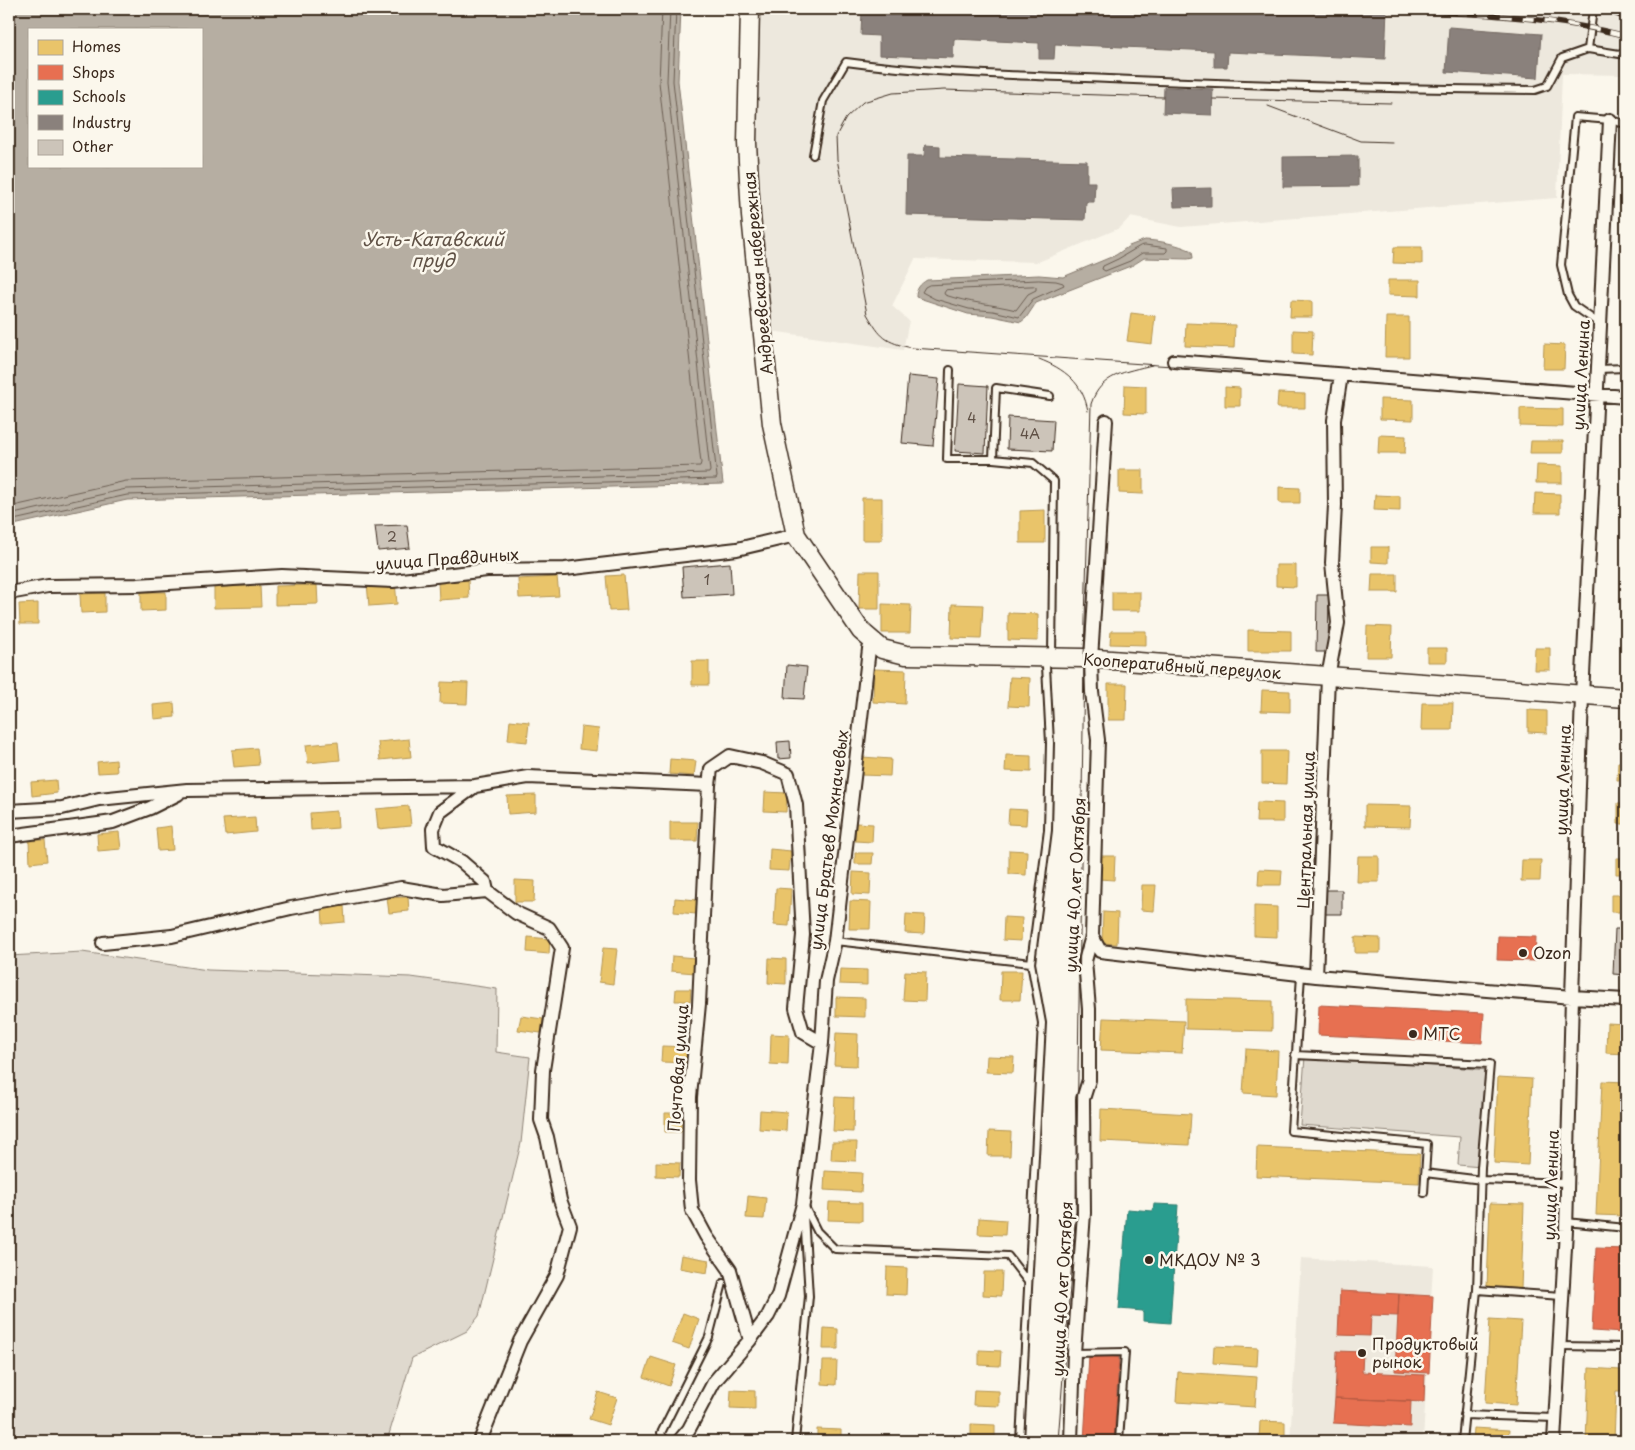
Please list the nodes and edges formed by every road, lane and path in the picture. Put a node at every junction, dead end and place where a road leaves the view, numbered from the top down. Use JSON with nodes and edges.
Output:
{"nodes":[{"id":1,"x":750,"y":9,"type":"edge"},
{"id":2,"x":1593,"y":9,"type":"edge"},
{"id":3,"x":1588,"y":49,"type":"junction"},
{"id":4,"x":1626,"y":55,"type":"edge"},
{"id":5,"x":1610,"y":120,"type":"junction"},
{"id":6,"x":1626,"y":124,"type":"edge"},
{"id":7,"x":813,"y":155,"type":"dead end"},
{"id":8,"x":1600,"y":324,"type":"junction"},
{"id":9,"x":1174,"y":361,"type":"dead end"},
{"id":10,"x":1626,"y":368,"type":"edge"},
{"id":11,"x":1598,"y":369,"type":"junction"},
{"id":12,"x":950,"y":370,"type":"dead end"},
{"id":13,"x":1340,"y":375,"type":"junction"},
{"id":14,"x":1596,"y":394,"type":"junction"},
{"id":15,"x":1050,"y":396,"type":"dead end"},
{"id":16,"x":1626,"y":397,"type":"edge"},
{"id":17,"x":1106,"y":421,"type":"dead end"},
{"id":18,"x":993,"y":459,"type":"junction"},
{"id":19,"x":796,"y":535,"type":"junction"},
{"id":20,"x":9,"y":593,"type":"edge"},
{"id":21,"x":873,"y":642,"type":"junction"},
{"id":22,"x":1047,"y":657,"type":"junction"},
{"id":23,"x":1091,"y":659,"type":"junction"},
{"id":24,"x":1328,"y":677,"type":"junction"},
{"id":25,"x":1582,"y":696,"type":"junction"},
{"id":26,"x":1626,"y":698,"type":"edge"},
{"id":27,"x":709,"y":785,"type":"junction"},
{"id":28,"x":475,"y":786,"type":"junction"},
{"id":29,"x":187,"y":790,"type":"junction"},
{"id":30,"x":9,"y":811,"type":"edge"},
{"id":31,"x":9,"y":836,"type":"edge"},
{"id":32,"x":487,"y":891,"type":"junction"},
{"id":33,"x":1092,"y":936,"type":"junction"},
{"id":34,"x":835,"y":941,"type":"junction"},
{"id":35,"x":103,"y":943,"type":"dead end"},
{"id":36,"x":1031,"y":963,"type":"junction"},
{"id":37,"x":1301,"y":975,"type":"junction"},
{"id":38,"x":1316,"y":976,"type":"junction"},
{"id":39,"x":1572,"y":997,"type":"junction"},
{"id":40,"x":1626,"y":1000,"type":"edge"},
{"id":41,"x":822,"y":1043,"type":"junction"},
{"id":42,"x":1295,"y":1055,"type":"junction"},
{"id":43,"x":1425,"y":1173,"type":"junction"},
{"id":44,"x":1482,"y":1180,"type":"junction"},
{"id":45,"x":1567,"y":1183,"type":"junction"},
{"id":46,"x":1424,"y":1192,"type":"dead end"},
{"id":47,"x":803,"y":1204,"type":"junction"},
{"id":48,"x":1566,"y":1222,"type":"junction"},
{"id":49,"x":1626,"y":1228,"type":"edge"},
{"id":50,"x":1028,"y":1282,"type":"junction"},
{"id":51,"x":723,"y":1283,"type":"dead end"},
{"id":52,"x":1477,"y":1290,"type":"junction"},
{"id":53,"x":1562,"y":1296,"type":"junction"},
{"id":54,"x":750,"y":1340,"type":"junction"},
{"id":55,"x":1559,"y":1346,"type":"junction"},
{"id":56,"x":1626,"y":1347,"type":"edge"},
{"id":57,"x":1074,"y":1353,"type":"junction"},
{"id":58,"x":1464,"y":1415,"type":"junction"},
{"id":59,"x":1555,"y":1418,"type":"junction"},
{"id":60,"x":480,"y":1441,"type":"edge"},
{"id":61,"x":665,"y":1441,"type":"edge"},
{"id":62,"x":679,"y":1441,"type":"edge"},
{"id":63,"x":796,"y":1441,"type":"edge"},
{"id":64,"x":1020,"y":1441,"type":"edge"},
{"id":65,"x":1071,"y":1441,"type":"edge"},
{"id":66,"x":1119,"y":1441,"type":"edge"},
{"id":67,"x":1462,"y":1441,"type":"edge"},
{"id":68,"x":1554,"y":1441,"type":"edge"}],
"edges":[{"from":1,"to":19,"type":"main road","name":"Андреевская набережная"},
{"from":2,"to":3,"type":"lane"},
{"from":3,"to":4,"type":"lane"},
{"from":3,"to":7,"type":"lane"},
{"from":5,"to":6,"type":"lane"},
{"from":5,"to":8,"type":"street","name":"улица Ленина"},
{"from":5,"to":8,"type":"lane"},
{"from":8,"to":11,"type":"street","name":"улица Ленина"},
{"from":9,"to":13,"type":"street"},
{"from":10,"to":11,"type":"lane"},
{"from":11,"to":14,"type":"street","name":"улица Ленина"},
{"from":12,"to":18,"type":"lane"},
{"from":13,"to":14,"type":"street"},
{"from":13,"to":24,"type":"street","name":"Центральная улица"},
{"from":14,"to":16,"type":"street"},
{"from":14,"to":25,"type":"street","name":"улица Ленина"},
{"from":15,"to":18,"type":"lane"},
{"from":17,"to":23,"type":"street","name":"улица 40 лет Октября"},
{"from":18,"to":22,"type":"lane","name":"улица 40 лет Октября"},
{"from":19,"to":20,"type":"street","name":"улица Правдиных"},
{"from":19,"to":21,"type":"main road","name":"Кооперативный переулок"},
{"from":21,"to":22,"type":"main road","name":"Кооперативный переулок"},
{"from":21,"to":34,"type":"street","name":"улица Братьев Мохначевых"},
{"from":22,"to":23,"type":"main road","name":"Кооперативный переулок"},
{"from":22,"to":36,"type":"lane","name":"улица 40 лет Октября"},
{"from":23,"to":24,"type":"main road","name":"Кооперативный переулок"},
{"from":23,"to":33,"type":"street","name":"улица 40 лет Октября"},
{"from":24,"to":25,"type":"main road","name":"Кооперативный переулок"},
{"from":24,"to":38,"type":"street","name":"Центральная улица"},
{"from":25,"to":26,"type":"main road","name":"Кооперативный переулок"},
{"from":25,"to":39,"type":"street","name":"улица Ленина"},
{"from":27,"to":28,"type":"street"},
{"from":27,"to":41,"type":"street"},
{"from":27,"to":54,"type":"street","name":"Почтовая улица"},
{"from":28,"to":29,"type":"street"},
{"from":28,"to":32,"type":"street"},
{"from":29,"to":30,"type":"street"},
{"from":29,"to":31,"type":"street"},
{"from":32,"to":35,"type":"street"},
{"from":32,"to":60,"type":"street"},
{"from":33,"to":37,"type":"street"},
{"from":33,"to":57,"type":"street","name":"улица 40 лет Октября"},
{"from":34,"to":36,"type":"lane"},
{"from":34,"to":41,"type":"street","name":"улица Братьев Мохначевых"},
{"from":36,"to":50,"type":"lane","name":"улица 40 лет Октября"},
{"from":37,"to":38,"type":"street"},
{"from":37,"to":42,"type":"lane"},
{"from":38,"to":39,"type":"street"},
{"from":39,"to":40,"type":"street"},
{"from":39,"to":45,"type":"street","name":"улица Ленина"},
{"from":41,"to":47,"type":"street","name":"улица Братьев Мохначевых"},
{"from":42,"to":43,"type":"lane"},
{"from":42,"to":44,"type":"lane"},
{"from":43,"to":44,"type":"lane"},
{"from":43,"to":46,"type":"lane"},
{"from":44,"to":45,"type":"lane"},
{"from":44,"to":52,"type":"lane"},
{"from":45,"to":48,"type":"street","name":"улица Ленина"},
{"from":47,"to":50,"type":"lane"},
{"from":47,"to":54,"type":"street","name":"улица Братьев Мохначевых"},
{"from":47,"to":63,"type":"lane"},
{"from":48,"to":49,"type":"lane"},
{"from":48,"to":53,"type":"street","name":"улица Ленина"},
{"from":50,"to":64,"type":"lane","name":"улица 40 лет Октября"},
{"from":51,"to":61,"type":"lane"},
{"from":52,"to":53,"type":"lane"},
{"from":52,"to":58,"type":"lane"},
{"from":53,"to":55,"type":"street","name":"улица Ленина"},
{"from":54,"to":62,"type":"street","name":"улица Братьев Мохначевых"},
{"from":55,"to":56,"type":"lane"},
{"from":55,"to":59,"type":"street","name":"улица Ленина"},
{"from":57,"to":65,"type":"street","name":"улица 40 лет Октября"},
{"from":57,"to":66,"type":"lane"},
{"from":58,"to":59,"type":"lane"},
{"from":58,"to":67,"type":"lane"},
{"from":59,"to":68,"type":"street","name":"улица Ленина"}]}
